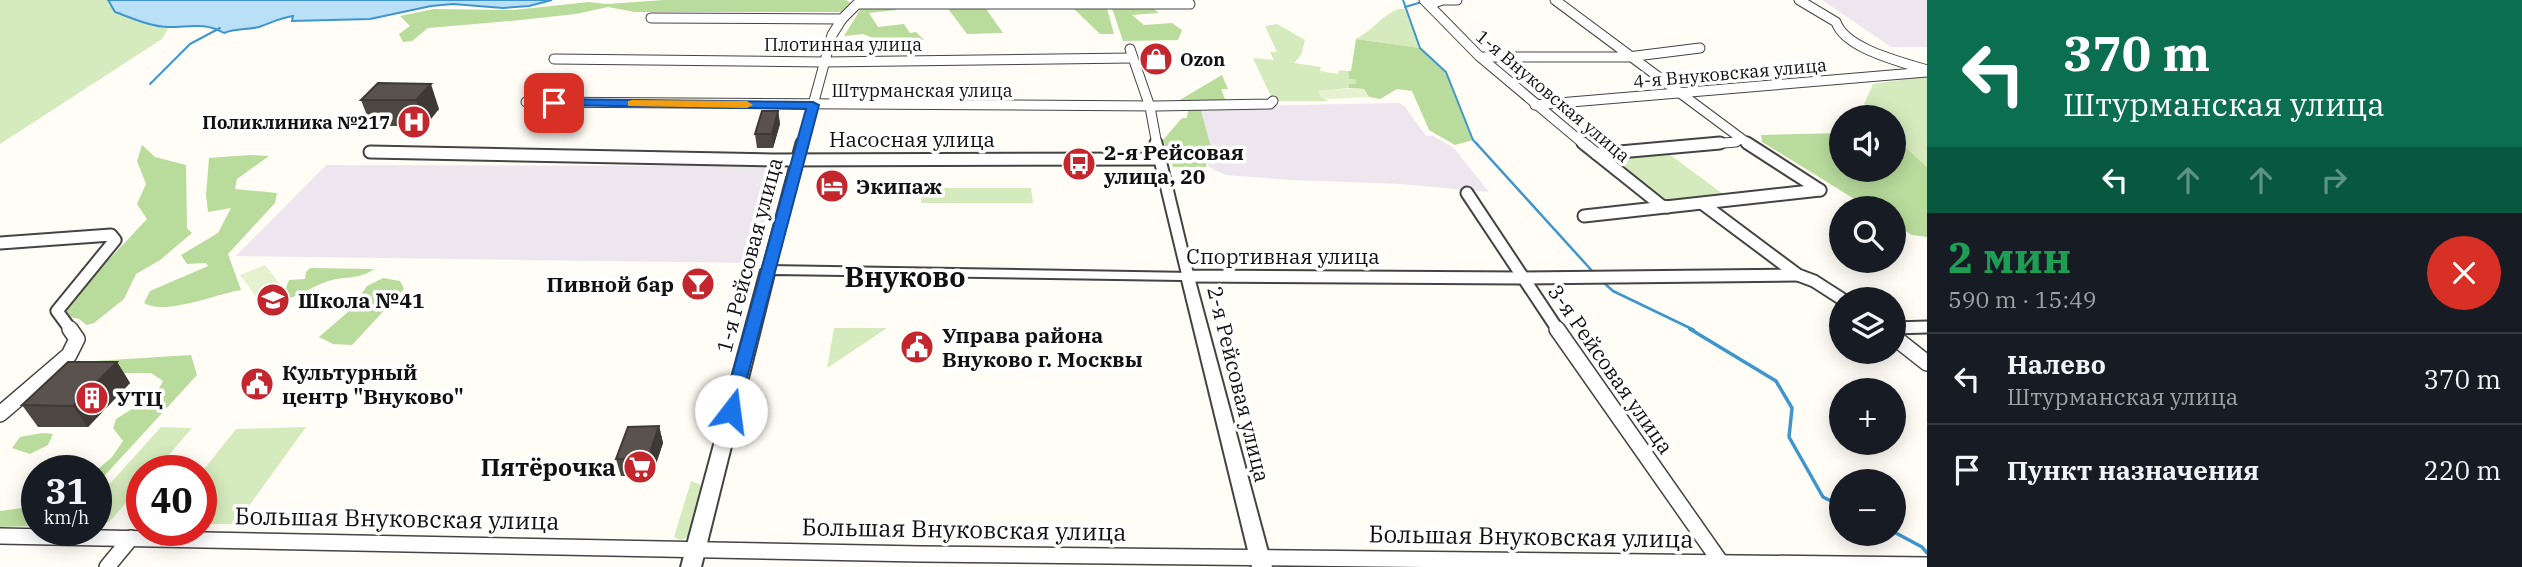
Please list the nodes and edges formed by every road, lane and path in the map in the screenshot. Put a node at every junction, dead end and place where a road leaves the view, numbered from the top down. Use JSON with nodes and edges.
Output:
{"nodes":[{"id":1,"x":1457,"y":0,"type":"edge"},
{"id":2,"x":1555,"y":0,"type":"edge"},
{"id":3,"x":1799,"y":0,"type":"edge"},
{"id":4,"x":860,"y":2,"type":"edge"},
{"id":5,"x":1427,"y":3,"type":"edge"},
{"id":6,"x":1190,"y":4,"type":"dead end"},
{"id":7,"x":651,"y":19,"type":"dead end"},
{"id":8,"x":842,"y":19,"type":"junction"},
{"id":9,"x":1700,"y":48,"type":"dead end"},
{"id":10,"x":1131,"y":54,"type":"joint"},
{"id":11,"x":1481,"y":57,"type":"junction"},
{"id":12,"x":1628,"y":57,"type":"junction"},
{"id":13,"x":554,"y":59,"type":"dead end"},
{"id":14,"x":824,"y":62,"type":"junction"},
{"id":15,"x":1927,"y":71,"type":"edge"},
{"id":16,"x":1679,"y":93,"type":"junction"},
{"id":17,"x":1273,"y":101,"type":"dead end"},
{"id":18,"x":526,"y":103,"type":"dead end"},
{"id":19,"x":813,"y":105,"type":"junction"},
{"id":20,"x":1149,"y":105,"type":"junction"},
{"id":21,"x":1535,"y":105,"type":"junction"},
{"id":22,"x":1740,"y":139,"type":"junction"},
{"id":23,"x":370,"y":152,"type":"dead end"},
{"id":24,"x":1597,"y":154,"type":"junction"},
{"id":25,"x":1159,"y":159,"type":"junction"},
{"id":26,"x":797,"y":160,"type":"junction"},
{"id":27,"x":1467,"y":193,"type":"dead end"},
{"id":28,"x":1703,"y":204,"type":"junction"},
{"id":29,"x":1668,"y":207,"type":"junction"},
{"id":30,"x":1584,"y":216,"type":"dead end"},
{"id":31,"x":0,"y":243,"type":"edge"},
{"id":32,"x":768,"y":270,"type":"junction"},
{"id":33,"x":1798,"y":275,"type":"junction"},
{"id":34,"x":1188,"y":276,"type":"junction"},
{"id":35,"x":1521,"y":278,"type":"junction"},
{"id":36,"x":1829,"y":291,"type":"edge"},
{"id":37,"x":1927,"y":327,"type":"edge"},
{"id":38,"x":1906,"y":328,"type":"edge"},
{"id":39,"x":1906,"y":346,"type":"edge"},
{"id":40,"x":1927,"y":363,"type":"edge"},
{"id":41,"x":0,"y":414,"type":"edge"},
{"id":42,"x":0,"y":536,"type":"edge"},
{"id":43,"x":126,"y":538,"type":"edge"},
{"id":44,"x":217,"y":541,"type":"edge"},
{"id":45,"x":126,"y":544,"type":"edge"},
{"id":46,"x":693,"y":558,"type":"edge"},
{"id":47,"x":1261,"y":562,"type":"edge"},
{"id":48,"x":1722,"y":565,"type":"edge"},
{"id":49,"x":1927,"y":565,"type":"edge"},
{"id":50,"x":107,"y":567,"type":"edge"}],
"edges":[{"from":1,"to":5,"type":"street"},
{"from":2,"to":12,"type":"street"},
{"from":3,"to":15,"type":"street"},
{"from":4,"to":6,"type":"street"},
{"from":4,"to":8,"type":"street","name":"1-я Рейсовая улица"},
{"from":5,"to":11,"type":"street","name":"1-я Внуковская улица"},
{"from":7,"to":8,"type":"street"},
{"from":8,"to":14,"type":"street","name":"1-я Рейсовая улица"},
{"from":9,"to":12,"type":"street"},
{"from":10,"to":14,"type":"street","name":"Плотинная улица"},
{"from":10,"to":20,"type":"street","name":"2-я Рейсовая улица"},
{"from":11,"to":12,"type":"street"},
{"from":11,"to":21,"type":"street","name":"1-я Внуковская улица"},
{"from":12,"to":16,"type":"street"},
{"from":13,"to":14,"type":"street","name":"Плотинная улица"},
{"from":14,"to":19,"type":"street","name":"1-я Рейсовая улица"},
{"from":15,"to":16,"type":"street","name":"4-я Внуковская улица"},
{"from":16,"to":21,"type":"street","name":"4-я Внуковская улица"},
{"from":16,"to":22,"type":"street"},
{"from":17,"to":20,"type":"street","name":"Штурманская улица"},
{"from":18,"to":19,"type":"street","name":"Штурманская улица"},
{"from":19,"to":20,"type":"street","name":"Штурманская улица"},
{"from":19,"to":26,"type":"street","name":"1-я Рейсовая улица"},
{"from":20,"to":25,"type":"street","name":"2-я Рейсовая улица"},
{"from":21,"to":24,"type":"street","name":"1-я Внуковская улица"},
{"from":22,"to":24,"type":"street"},
{"from":22,"to":28,"type":"street"},
{"from":23,"to":26,"type":"street","name":"Насосная улица"},
{"from":24,"to":29,"type":"street","name":"1-я Внуковская улица"},
{"from":25,"to":26,"type":"street","name":"Насосная улица"},
{"from":25,"to":34,"type":"street","name":"2-я Рейсовая улица"},
{"from":26,"to":32,"type":"street","name":"1-я Рейсовая улица"},
{"from":27,"to":35,"type":"street","name":"3-я Рейсовая улица"},
{"from":28,"to":29,"type":"street"},
{"from":28,"to":33,"type":"street"},
{"from":29,"to":30,"type":"street"},
{"from":31,"to":41,"type":"street"},
{"from":32,"to":34,"type":"street","name":"Спортивная улица"},
{"from":32,"to":46,"type":"street","name":"1-я Рейсовая улица"},
{"from":33,"to":35,"type":"street","name":"Спортивная улица"},
{"from":33,"to":36,"type":"street"},
{"from":34,"to":35,"type":"street","name":"Спортивная улица"},
{"from":34,"to":47,"type":"street","name":"2-я Рейсовая улица"},
{"from":35,"to":48,"type":"street","name":"3-я Рейсовая улица"},
{"from":37,"to":38,"type":"street"},
{"from":39,"to":40,"type":"street"},
{"from":42,"to":43,"type":"street","name":"Большая Внуковская улица"},
{"from":44,"to":46,"type":"street","name":"Большая Внуковская улица"},
{"from":45,"to":50,"type":"street"},
{"from":46,"to":47,"type":"street","name":"Большая Внуковская улица"},
{"from":47,"to":48,"type":"street","name":"Большая Внуковская улица"},
{"from":48,"to":49,"type":"street","name":"Большая Внуковская улица"}]}
